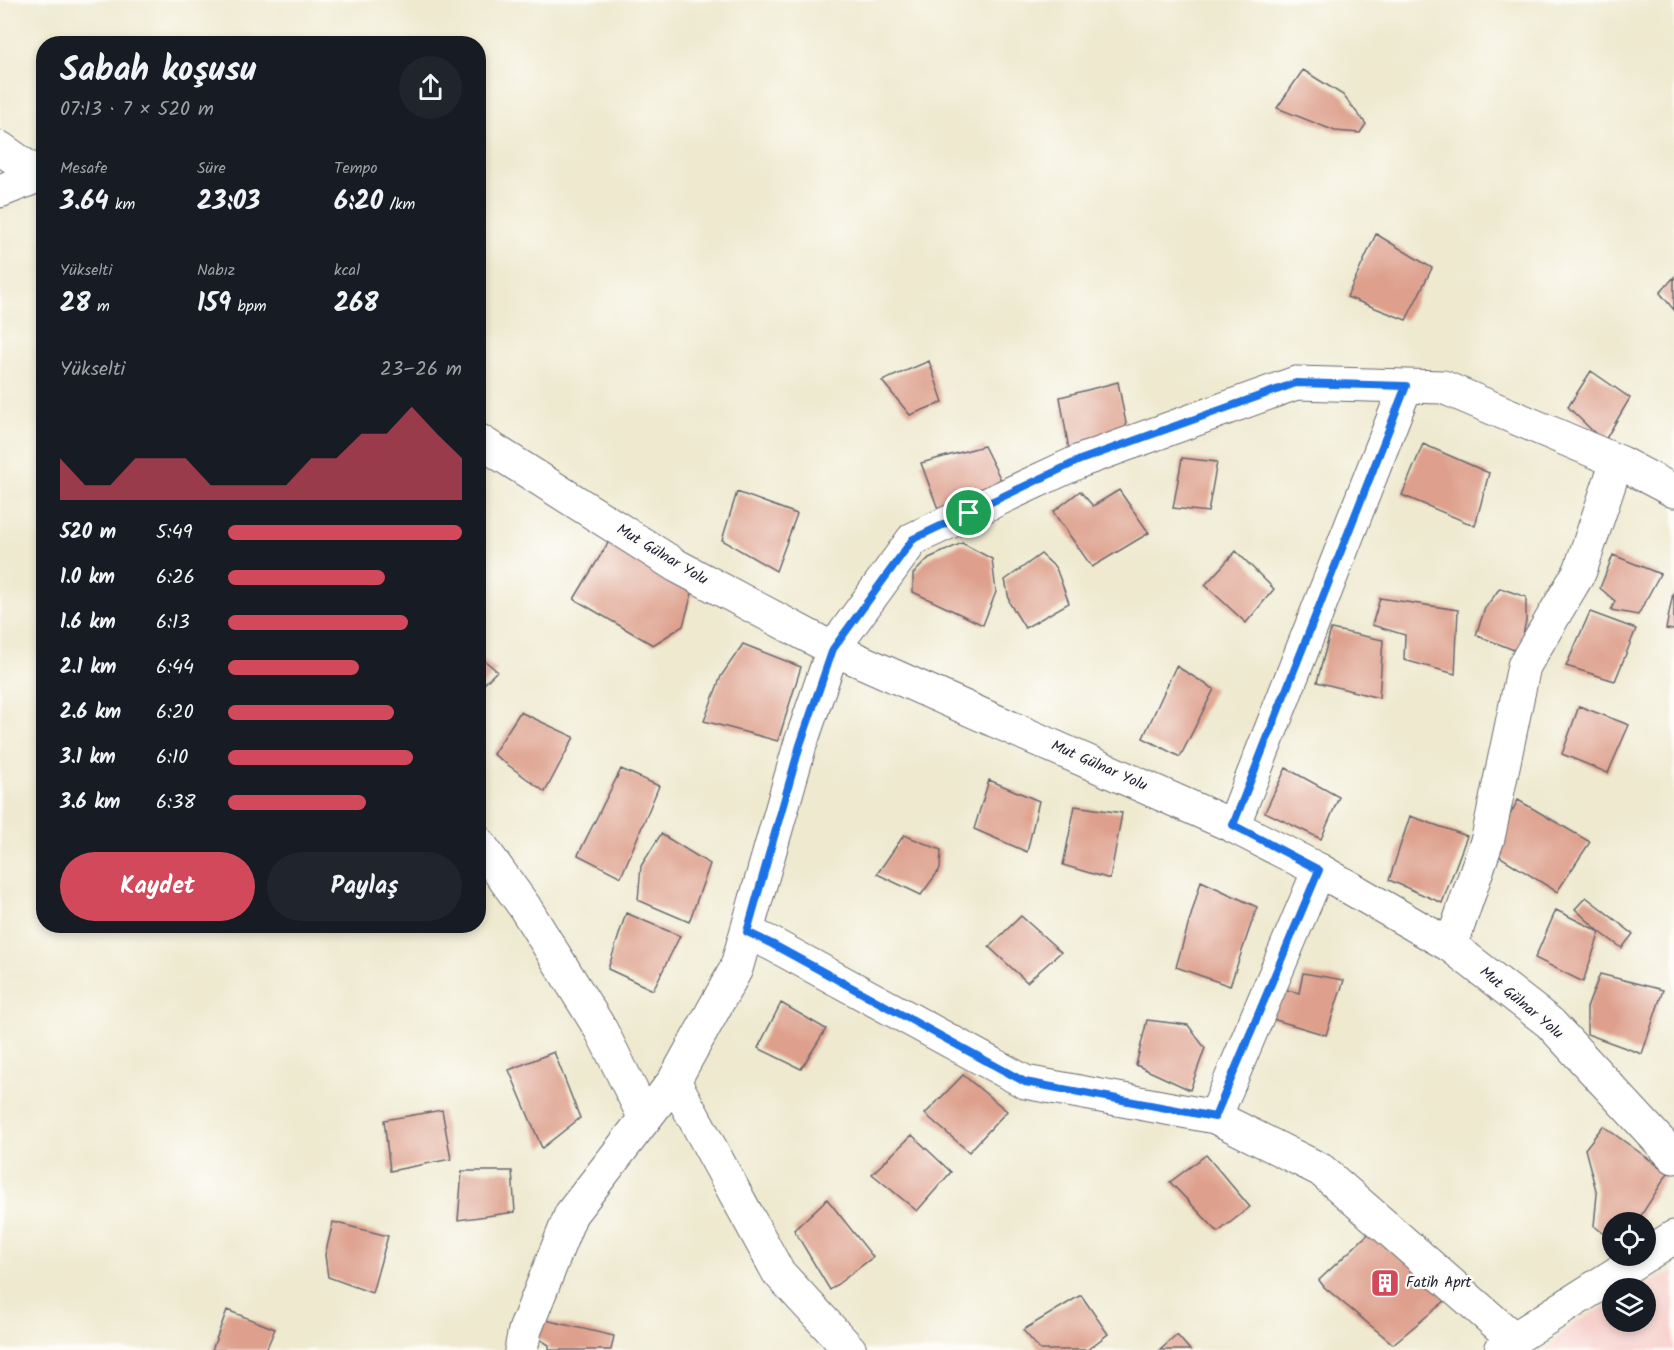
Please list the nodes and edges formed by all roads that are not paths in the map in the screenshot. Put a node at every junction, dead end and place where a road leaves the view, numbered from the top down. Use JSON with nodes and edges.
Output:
{"nodes":[{"id":1,"x":0,"y":148,"type":"edge"},
{"id":2,"x":36,"y":173,"type":"edge"},
{"id":3,"x":36,"y":179,"type":"edge"},
{"id":4,"x":0,"y":191,"type":"edge"},
{"id":5,"x":1406,"y":386,"type":"junction"},
{"id":6,"x":486,"y":445,"type":"edge"},
{"id":7,"x":1617,"y":461,"type":"junction"},
{"id":8,"x":1674,"y":491,"type":"edge"},
{"id":9,"x":833,"y":649,"type":"junction"},
{"id":10,"x":1233,"y":825,"type":"junction"},
{"id":11,"x":486,"y":853,"type":"edge"},
{"id":12,"x":1319,"y":870,"type":"junction"},
{"id":13,"x":747,"y":932,"type":"junction"},
{"id":14,"x":1451,"y":946,"type":"junction"},
{"id":15,"x":674,"y":1081,"type":"junction"},
{"id":16,"x":1215,"y":1117,"type":"junction"},
{"id":17,"x":645,"y":1118,"type":"junction"},
{"id":18,"x":1674,"y":1157,"type":"edge"},
{"id":19,"x":1674,"y":1237,"type":"edge"},
{"id":20,"x":1656,"y":1248,"type":"edge"},
{"id":21,"x":1628,"y":1266,"type":"edge"},
{"id":22,"x":1508,"y":1344,"type":"edge"},
{"id":23,"x":521,"y":1350,"type":"edge"},
{"id":24,"x":850,"y":1350,"type":"edge"}],
"edges":[{"from":1,"to":2,"type":"street"},
{"from":3,"to":4,"type":"street"},
{"from":5,"to":7,"type":"street"},
{"from":5,"to":9,"type":"street"},
{"from":5,"to":10,"type":"street"},
{"from":6,"to":9,"type":"street","name":"Mut Gülnar Yolu"},
{"from":7,"to":8,"type":"street"},
{"from":7,"to":14,"type":"street"},
{"from":9,"to":10,"type":"street","name":"Mut Gülnar Yolu"},
{"from":9,"to":13,"type":"street"},
{"from":10,"to":12,"type":"street","name":"Mut Gülnar Yolu"},
{"from":11,"to":17,"type":"street"},
{"from":12,"to":14,"type":"street","name":"Mut Gülnar Yolu"},
{"from":12,"to":16,"type":"street"},
{"from":13,"to":15,"type":"street"},
{"from":13,"to":16,"type":"street"},
{"from":14,"to":18,"type":"street","name":"Mut Gülnar Yolu"},
{"from":15,"to":17,"type":"street"},
{"from":15,"to":24,"type":"street"},
{"from":16,"to":22,"type":"street"},
{"from":17,"to":23,"type":"street"},
{"from":19,"to":20,"type":"street"},
{"from":21,"to":22,"type":"street"}]}
